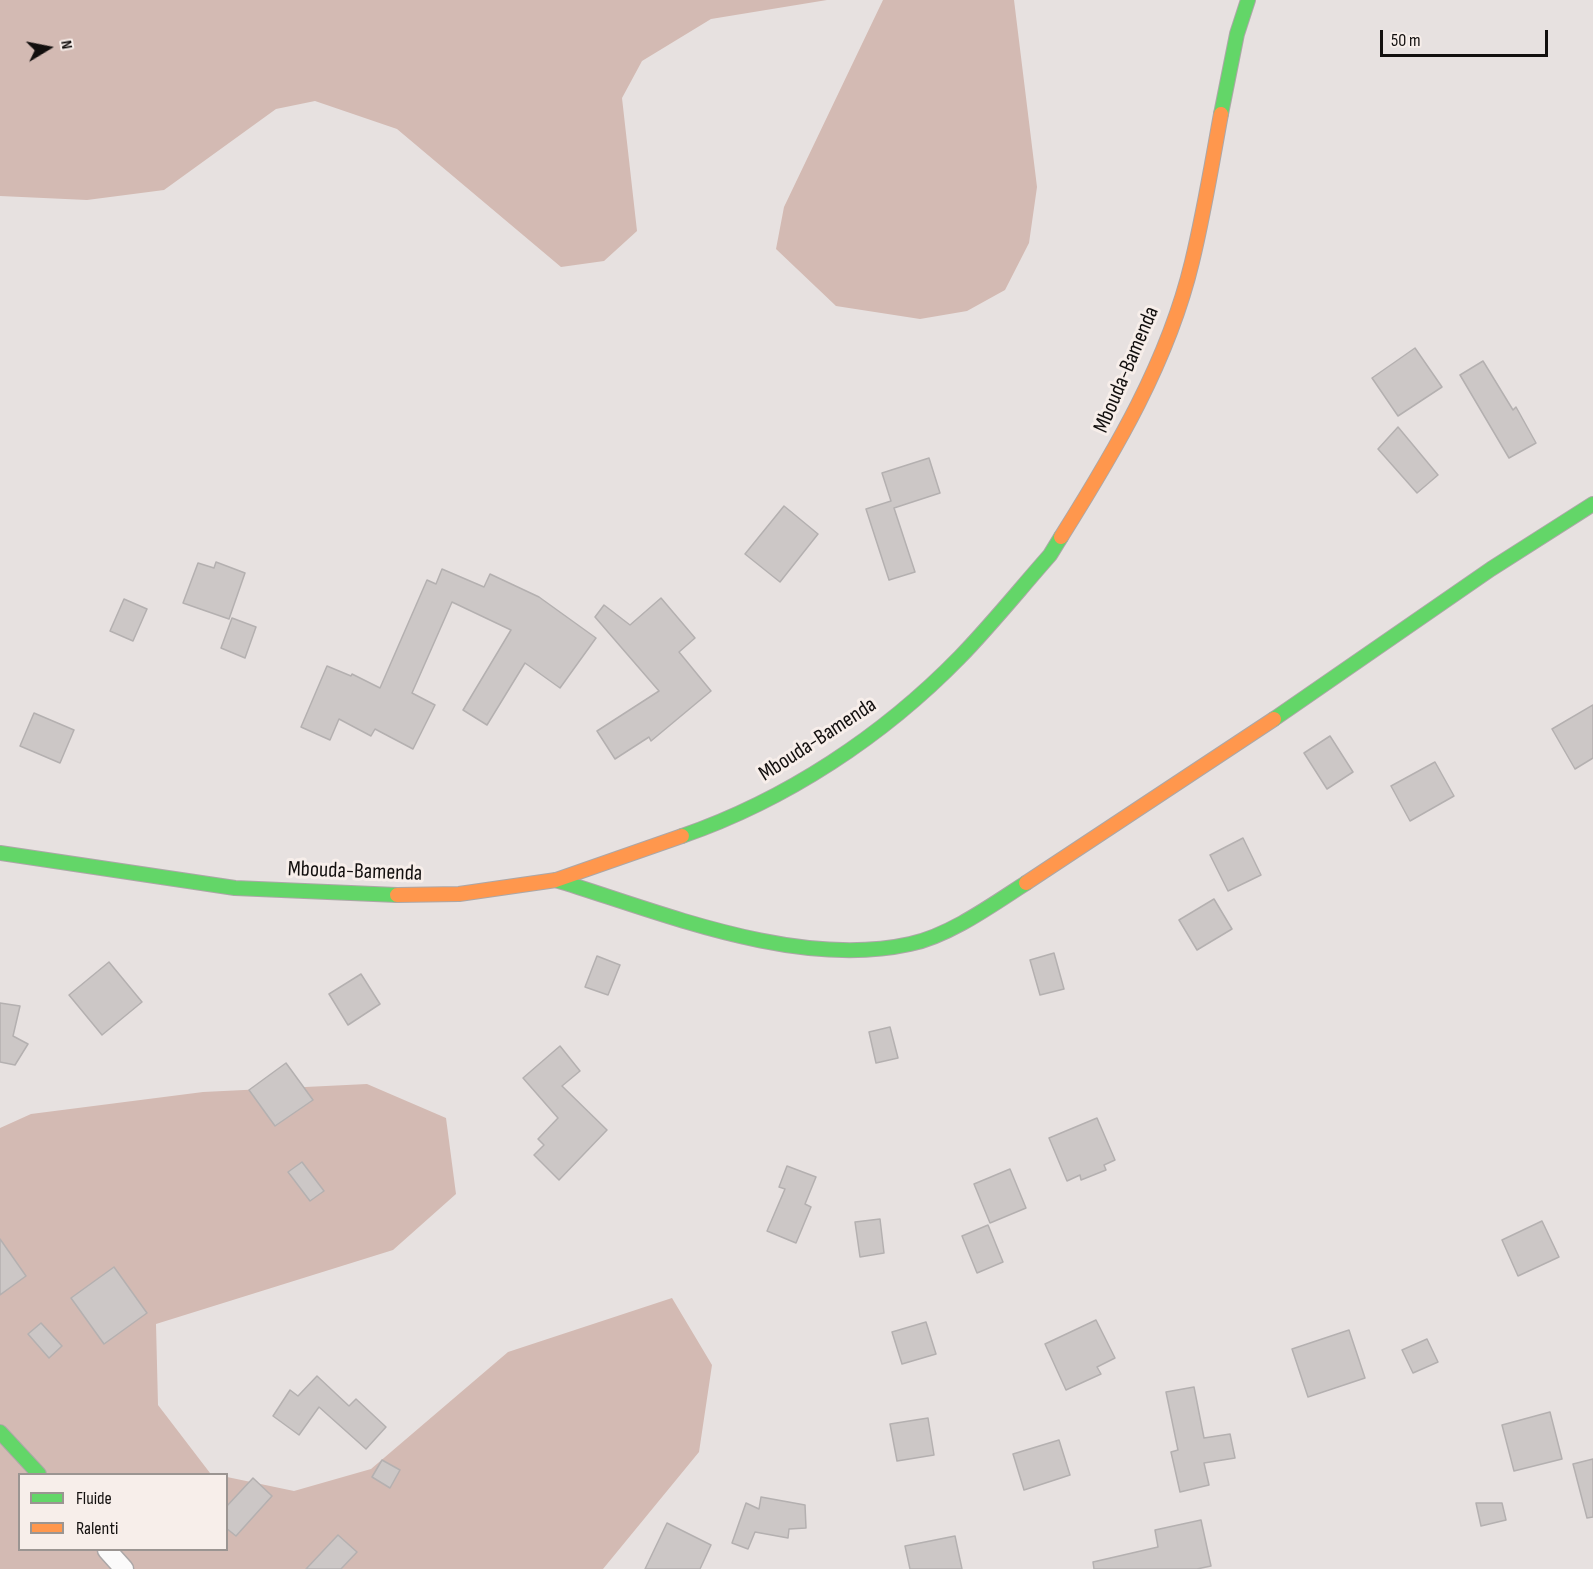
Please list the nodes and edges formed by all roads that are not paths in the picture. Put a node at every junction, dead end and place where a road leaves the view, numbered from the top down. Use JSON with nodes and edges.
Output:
{"nodes":[{"id":1,"x":1248,"y":0,"type":"edge"},
{"id":2,"x":1593,"y":504,"type":"edge"},
{"id":3,"x":0,"y":853,"type":"edge"},
{"id":4,"x":556,"y":880,"type":"junction"},
{"id":5,"x":0,"y":1432,"type":"edge"},
{"id":6,"x":38,"y":1473,"type":"edge"},
{"id":7,"x":108,"y":1551,"type":"edge"},
{"id":8,"x":124,"y":1569,"type":"edge"}],
"edges":[{"from":1,"to":4,"type":"main road","name":"Mbouda-Bamenda"},
{"from":2,"to":4,"type":"main road"},
{"from":3,"to":4,"type":"main road","name":"Mbouda-Bamenda"},
{"from":5,"to":6,"type":"main road"},
{"from":7,"to":8,"type":"street"}]}
